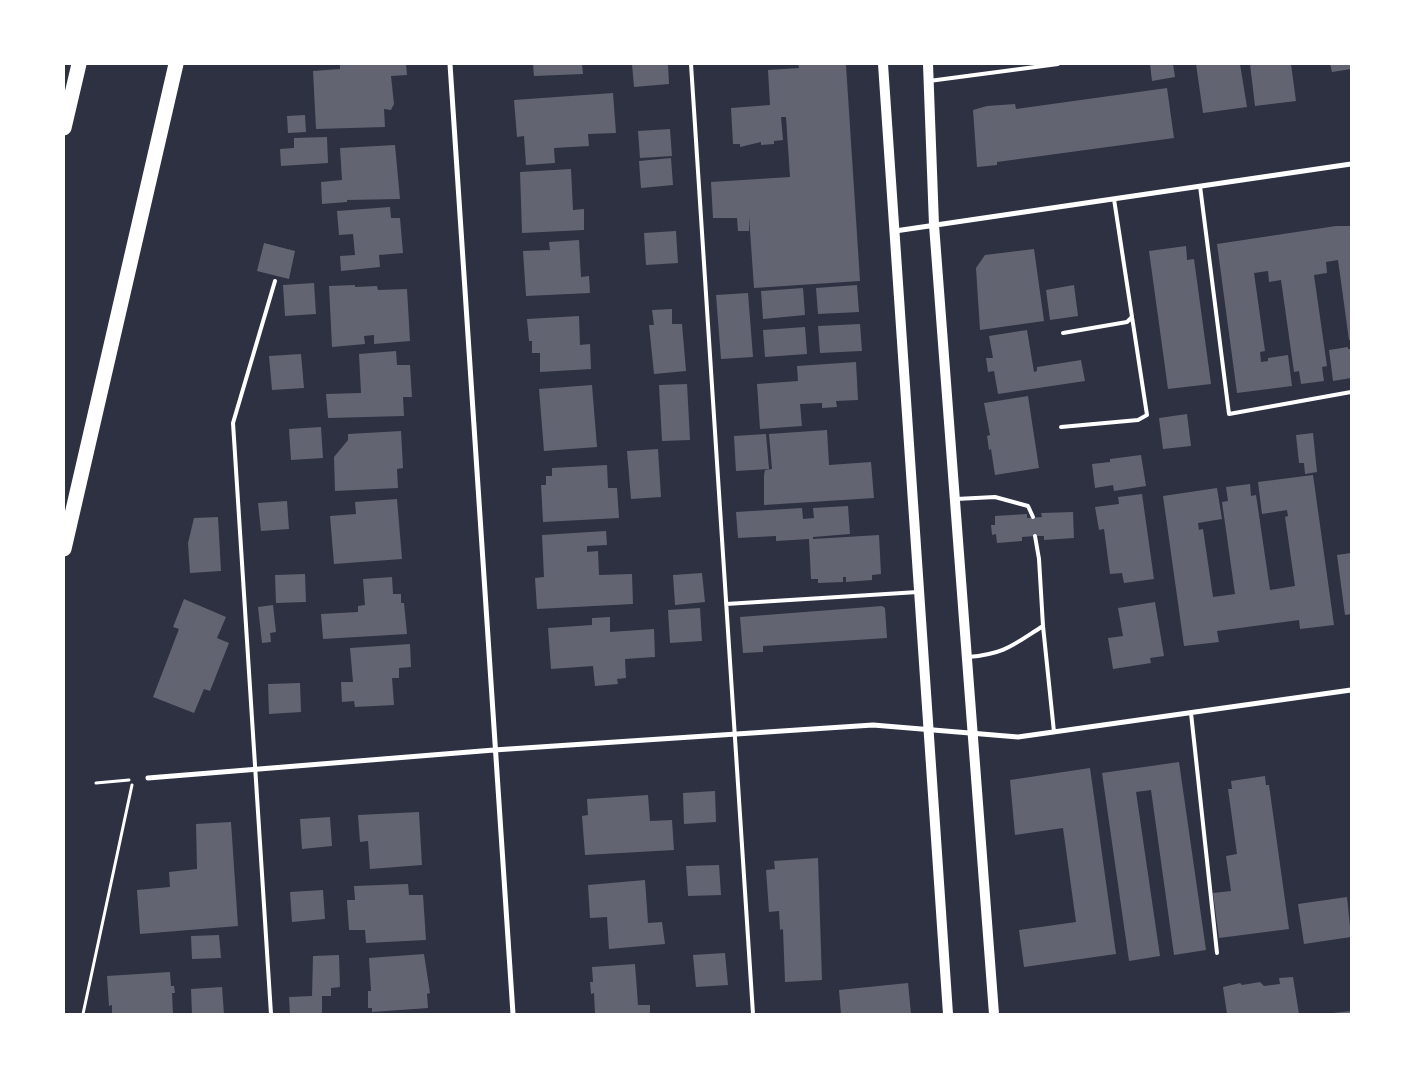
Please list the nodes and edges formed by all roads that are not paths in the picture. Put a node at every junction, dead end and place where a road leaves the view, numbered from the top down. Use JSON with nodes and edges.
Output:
{"nodes":[{"id":1,"x":79,"y":64,"type":"edge"},
{"id":2,"x":176,"y":64,"type":"edge"},
{"id":3,"x":450,"y":64,"type":"edge"},
{"id":4,"x":691,"y":64,"type":"edge"},
{"id":5,"x":883,"y":64,"type":"edge"},
{"id":6,"x":928,"y":64,"type":"edge"},
{"id":7,"x":1058,"y":64,"type":"edge"},
{"id":8,"x":929,"y":81,"type":"junction"},
{"id":9,"x":64,"y":128,"type":"edge"},
{"id":10,"x":1351,"y":164,"type":"edge"},
{"id":11,"x":1200,"y":186,"type":"junction"},
{"id":12,"x":1114,"y":199,"type":"junction"},
{"id":13,"x":934,"y":225,"type":"junction"},
{"id":14,"x":895,"y":231,"type":"junction"},
{"id":15,"x":274,"y":281,"type":"dead end"},
{"id":16,"x":1132,"y":317,"type":"junction"},
{"id":17,"x":1064,"y":333,"type":"dead end"},
{"id":18,"x":1351,"y":392,"type":"edge"},
{"id":19,"x":1061,"y":427,"type":"dead end"},
{"id":20,"x":955,"y":499,"type":"junction"},
{"id":21,"x":1033,"y":517,"type":"dead end"},
{"id":22,"x":1035,"y":536,"type":"dead end"},
{"id":23,"x":64,"y":549,"type":"edge"},
{"id":24,"x":918,"y":592,"type":"junction"},
{"id":25,"x":726,"y":604,"type":"junction"},
{"id":26,"x":1043,"y":626,"type":"junction"},
{"id":27,"x":968,"y":657,"type":"junction"},
{"id":28,"x":1351,"y":690,"type":"edge"},
{"id":29,"x":1191,"y":713,"type":"junction"},
{"id":30,"x":929,"y":728,"type":"junction"},
{"id":31,"x":972,"y":732,"type":"junction"},
{"id":32,"x":1054,"y":732,"type":"junction"},
{"id":33,"x":734,"y":733,"type":"junction"},
{"id":34,"x":494,"y":750,"type":"junction"},
{"id":35,"x":254,"y":769,"type":"junction"},
{"id":36,"x":148,"y":778,"type":"dead end"},
{"id":37,"x":1217,"y":953,"type":"dead end"},
{"id":38,"x":271,"y":1014,"type":"edge"},
{"id":39,"x":513,"y":1014,"type":"edge"},
{"id":40,"x":753,"y":1014,"type":"edge"},
{"id":41,"x":948,"y":1014,"type":"edge"},
{"id":42,"x":994,"y":1014,"type":"edge"}],
"edges":[{"from":1,"to":9,"type":"highway"},
{"from":2,"to":23,"type":"highway"},
{"from":3,"to":34,"type":"street"},
{"from":4,"to":25,"type":"lane"},
{"from":5,"to":14,"type":"main road"},
{"from":6,"to":8,"type":"main road"},
{"from":7,"to":8,"type":"lane"},
{"from":8,"to":13,"type":"main road"},
{"from":10,"to":11,"type":"street"},
{"from":11,"to":12,"type":"street"},
{"from":11,"to":18,"type":"lane"},
{"from":12,"to":13,"type":"street"},
{"from":12,"to":16,"type":"lane"},
{"from":13,"to":14,"type":"street"},
{"from":13,"to":20,"type":"main road"},
{"from":14,"to":24,"type":"main road"},
{"from":15,"to":35,"type":"lane"},
{"from":16,"to":17,"type":"lane"},
{"from":16,"to":19,"type":"lane"},
{"from":20,"to":21,"type":"lane"},
{"from":20,"to":27,"type":"main road"},
{"from":22,"to":26,"type":"lane"},
{"from":24,"to":25,"type":"lane"},
{"from":24,"to":30,"type":"main road"},
{"from":25,"to":33,"type":"lane"},
{"from":26,"to":27,"type":"lane"},
{"from":26,"to":32,"type":"lane"},
{"from":27,"to":31,"type":"main road"},
{"from":28,"to":29,"type":"street"},
{"from":29,"to":32,"type":"street"},
{"from":29,"to":37,"type":"lane"},
{"from":30,"to":31,"type":"street"},
{"from":30,"to":33,"type":"street"},
{"from":30,"to":41,"type":"main road"},
{"from":31,"to":32,"type":"street"},
{"from":31,"to":42,"type":"main road"},
{"from":33,"to":34,"type":"street"},
{"from":33,"to":40,"type":"lane"},
{"from":34,"to":35,"type":"street"},
{"from":34,"to":39,"type":"street"},
{"from":35,"to":36,"type":"street"},
{"from":35,"to":38,"type":"lane"}]}
